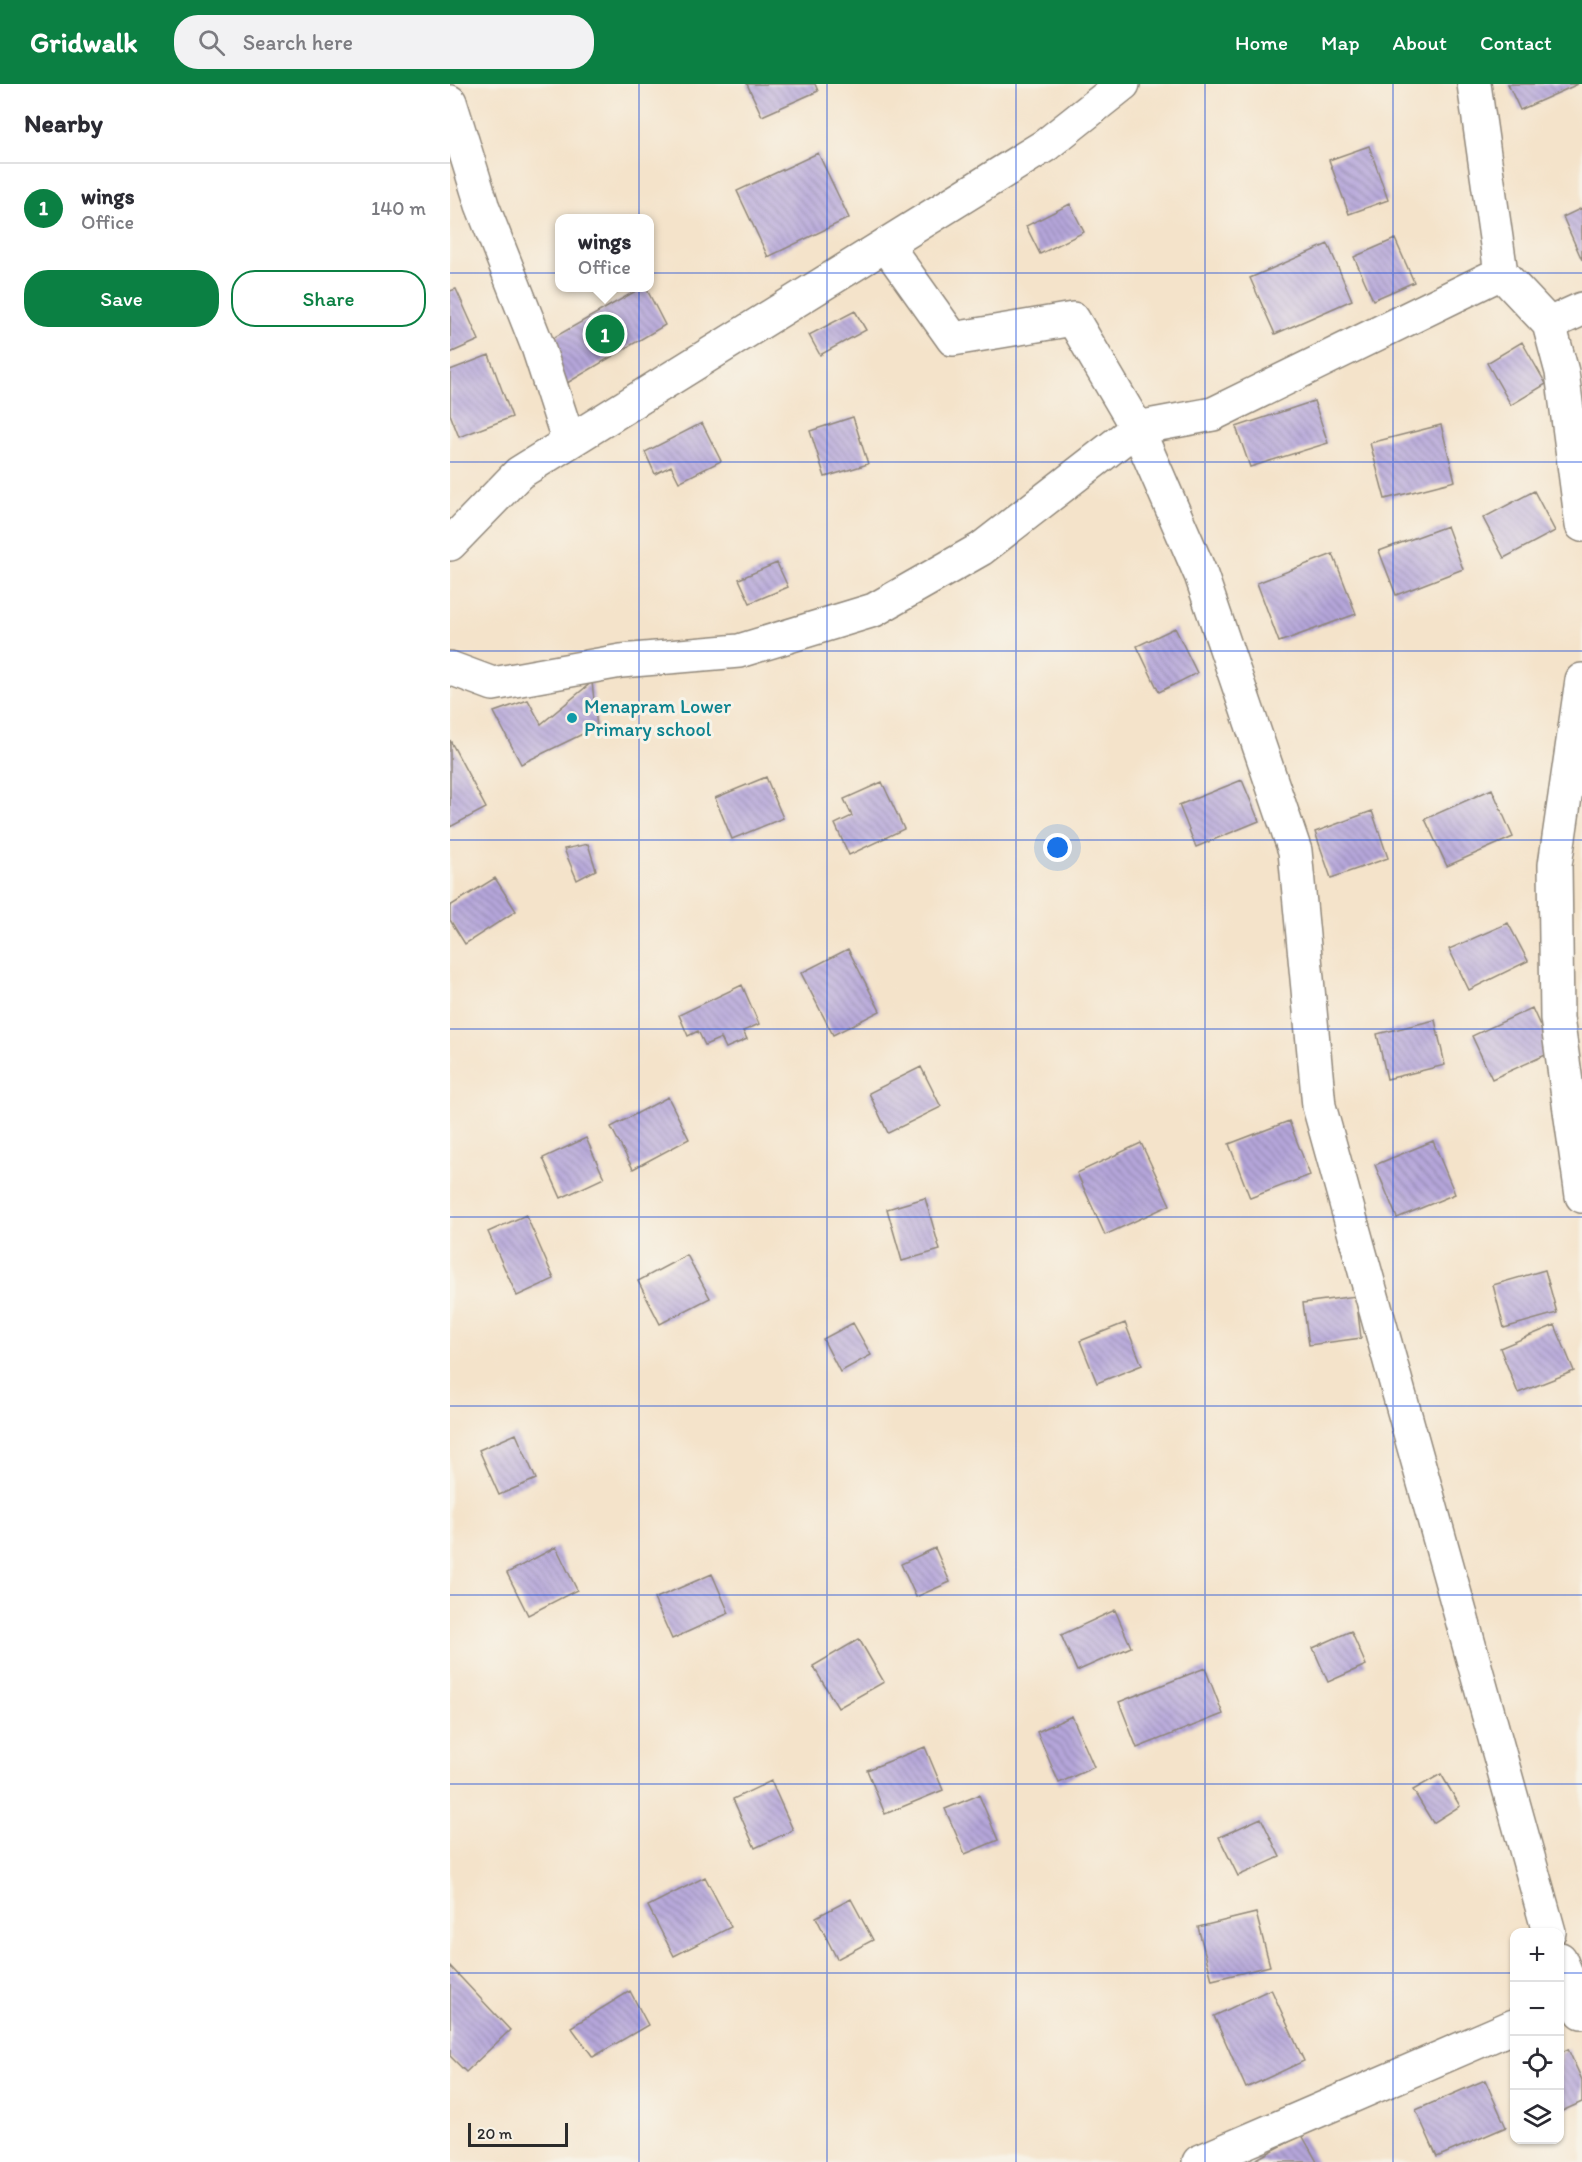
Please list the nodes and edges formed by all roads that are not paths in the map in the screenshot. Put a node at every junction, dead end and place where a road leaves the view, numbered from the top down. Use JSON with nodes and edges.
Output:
{"nodes":[{"id":1,"x":1123,"y":84,"type":"edge"},
{"id":2,"x":1474,"y":84,"type":"edge"},
{"id":3,"x":450,"y":102,"type":"edge"},
{"id":4,"x":886,"y":245,"type":"junction"},
{"id":5,"x":1501,"y":273,"type":"junction"},
{"id":6,"x":1582,"y":309,"type":"edge"},
{"id":7,"x":1548,"y":324,"type":"junction"},
{"id":8,"x":1137,"y":428,"type":"junction"},
{"id":9,"x":569,"y":442,"type":"junction"},
{"id":10,"x":1582,"y":525,"type":"edge"},
{"id":11,"x":450,"y":544,"type":"edge"},
{"id":12,"x":450,"y":668,"type":"edge"},
{"id":13,"x":1582,"y":680,"type":"edge"},
{"id":14,"x":1582,"y":1196,"type":"edge"},
{"id":15,"x":1547,"y":1928,"type":"edge"},
{"id":16,"x":1564,"y":1971,"type":"edge"},
{"id":17,"x":1575,"y":2004,"type":"edge"},
{"id":18,"x":1510,"y":2028,"type":"edge"},
{"id":19,"x":1199,"y":2162,"type":"edge"}],
"edges":[{"from":1,"to":4,"type":"street"},
{"from":2,"to":5,"type":"street"},
{"from":3,"to":9,"type":"street"},
{"from":4,"to":8,"type":"street"},
{"from":4,"to":9,"type":"street"},
{"from":5,"to":7,"type":"street"},
{"from":5,"to":8,"type":"street"},
{"from":6,"to":7,"type":"street"},
{"from":7,"to":10,"type":"street"},
{"from":8,"to":12,"type":"street"},
{"from":8,"to":15,"type":"street"},
{"from":9,"to":11,"type":"street"},
{"from":13,"to":14,"type":"street"},
{"from":16,"to":17,"type":"street"},
{"from":18,"to":19,"type":"street"}]}
